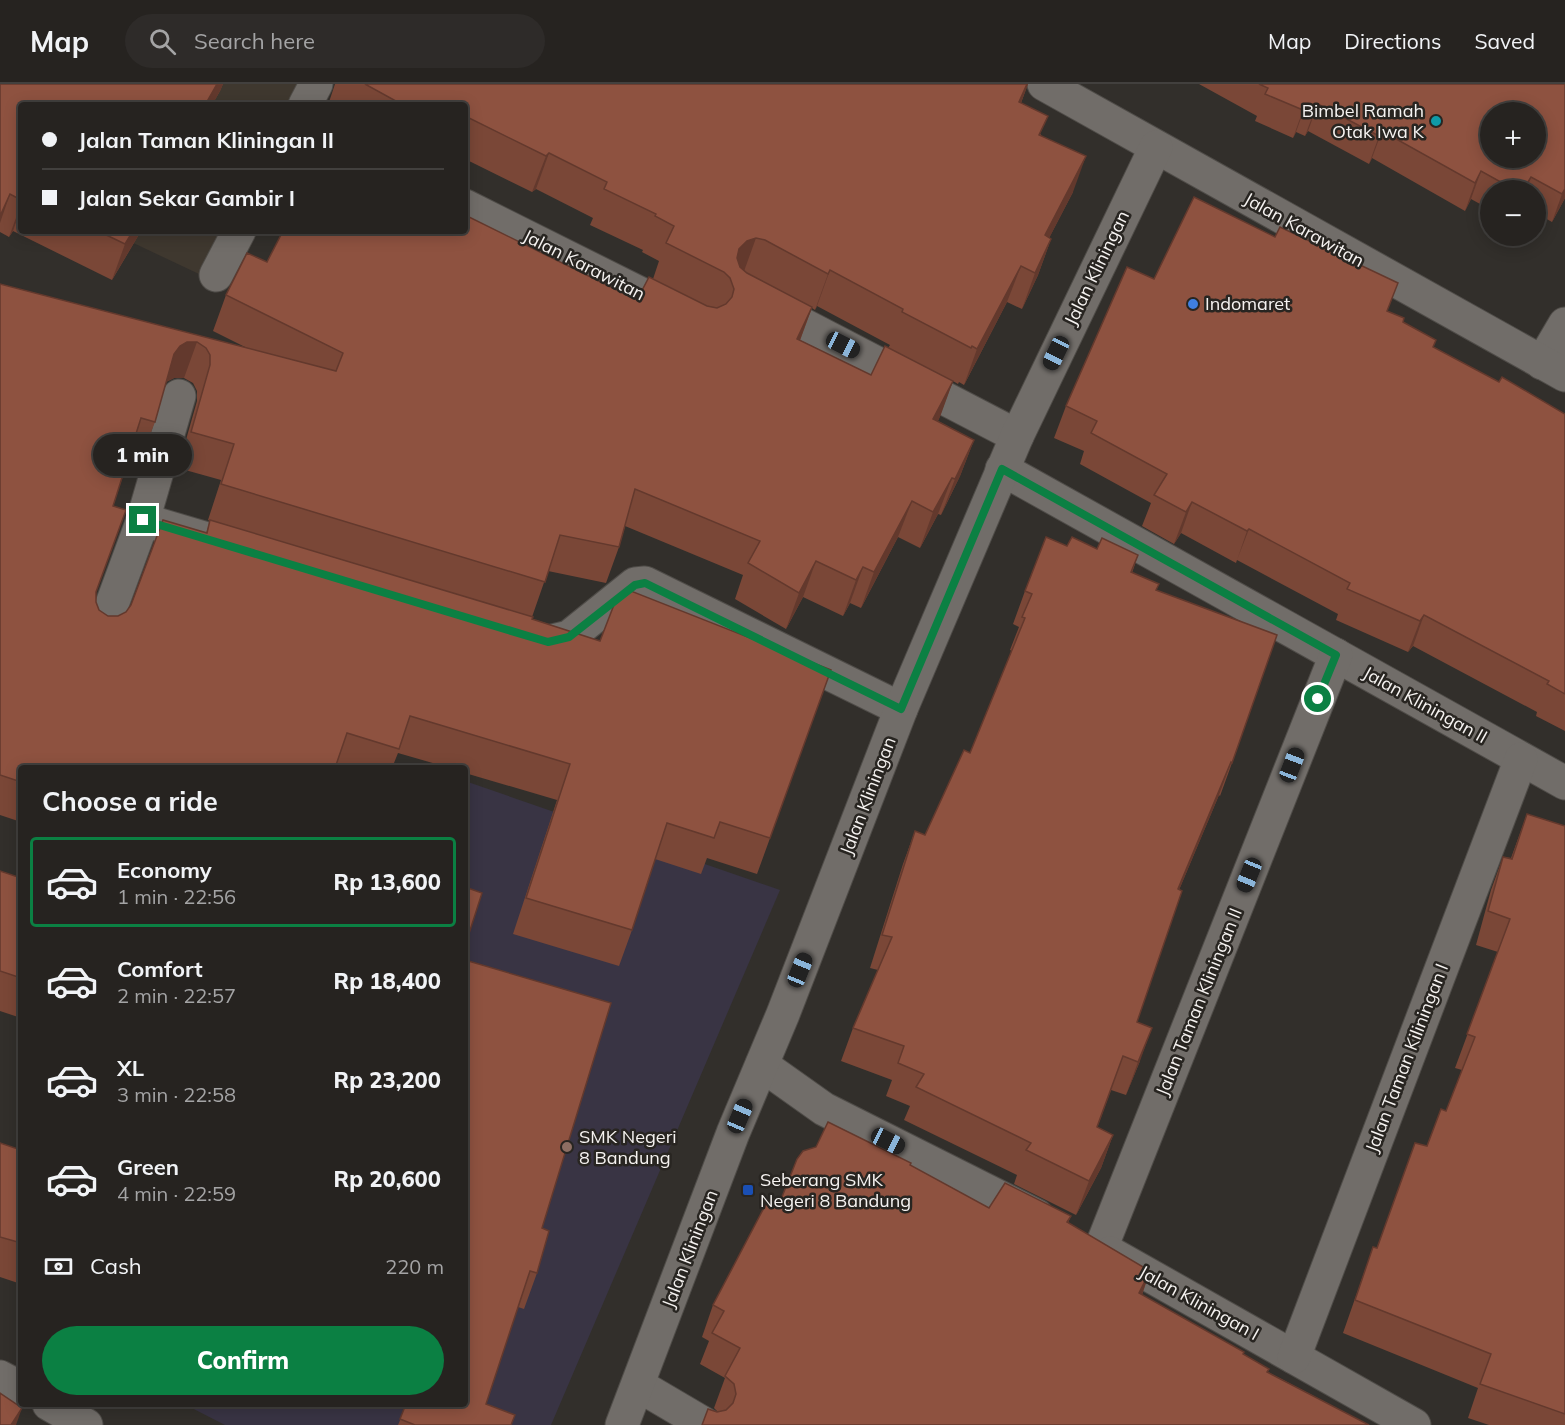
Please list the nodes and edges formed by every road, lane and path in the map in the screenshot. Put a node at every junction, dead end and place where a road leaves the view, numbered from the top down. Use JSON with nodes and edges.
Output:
{"nodes":[{"id":1,"x":316,"y":84,"type":"edge"},
{"id":2,"x":1044,"y":84,"type":"edge"},
{"id":3,"x":307,"y":102,"type":"edge"},
{"id":4,"x":1156,"y":147,"type":"junction"},
{"id":5,"x":468,"y":208,"type":"edge"},
{"id":6,"x":237,"y":234,"type":"edge"},
{"id":7,"x":216,"y":275,"type":"dead end"},
{"id":8,"x":742,"y":293,"type":"edge"},
{"id":9,"x":1565,"y":324,"type":"edge"},
{"id":10,"x":702,"y":325,"type":"edge"},
{"id":11,"x":1554,"y":369,"type":"edge"},
{"id":12,"x":179,"y":396,"type":"dead end"},
{"id":13,"x":1017,"y":436,"type":"junction"},
{"id":14,"x":1002,"y":469,"type":"junction"},
{"id":15,"x":143,"y":520,"type":"junction"},
{"id":16,"x":233,"y":547,"type":"edge"},
{"id":17,"x":503,"y":628,"type":"edge"},
{"id":18,"x":101,"y":634,"type":"edge"},
{"id":19,"x":1336,"y":655,"type":"junction"},
{"id":20,"x":901,"y":709,"type":"junction"},
{"id":21,"x":1521,"y":759,"type":"junction"},
{"id":22,"x":1565,"y":783,"type":"edge"},
{"id":23,"x":762,"y":1065,"type":"junction"},
{"id":24,"x":1101,"y":1248,"type":"junction"},
{"id":25,"x":1294,"y":1357,"type":"junction"},
{"id":26,"x":0,"y":1377,"type":"edge"},
{"id":27,"x":638,"y":1385,"type":"junction"},
{"id":28,"x":18,"y":1387,"type":"edge"},
{"id":29,"x":54,"y":1407,"type":"edge"},
{"id":30,"x":86,"y":1425,"type":"edge"},
{"id":31,"x":622,"y":1425,"type":"edge"},
{"id":32,"x":706,"y":1425,"type":"edge"},
{"id":33,"x":1414,"y":1425,"type":"edge"}],
"edges":[{"from":1,"to":3,"type":"street"},
{"from":2,"to":4,"type":"street","name":"Jalan Karawitan"},
{"from":4,"to":11,"type":"street","name":"Jalan Karawitan"},
{"from":4,"to":13,"type":"street","name":"Jalan Kliningan"},
{"from":5,"to":10,"type":"street","name":"Jalan Karawitan"},
{"from":6,"to":7,"type":"street"},
{"from":8,"to":13,"type":"street"},
{"from":9,"to":11,"type":"street"},
{"from":12,"to":15,"type":"street"},
{"from":13,"to":14,"type":"street","name":"Jalan Kliningan"},
{"from":14,"to":19,"type":"street","name":"Jalan Kliningan II"},
{"from":14,"to":20,"type":"street","name":"Jalan Kliningan"},
{"from":15,"to":16,"type":"street"},
{"from":15,"to":18,"type":"street"},
{"from":17,"to":20,"type":"street"},
{"from":19,"to":21,"type":"street","name":"Jalan Kliningan II"},
{"from":19,"to":24,"type":"street","name":"Jalan Taman Kliningan II"},
{"from":20,"to":23,"type":"street","name":"Jalan Kliningan"},
{"from":21,"to":22,"type":"street","name":"Jalan Kliningan II"},
{"from":21,"to":25,"type":"street","name":"Jalan Taman Kiliningan I"},
{"from":23,"to":24,"type":"street","name":"Jalan Kliningan I"},
{"from":23,"to":27,"type":"street","name":"Jalan Kliningan"},
{"from":24,"to":25,"type":"street","name":"Jalan Kliningan I"},
{"from":25,"to":33,"type":"street","name":"Jalan Kliningan I"},
{"from":26,"to":28,"type":"street"},
{"from":27,"to":31,"type":"street","name":"Jalan Kliningan"},
{"from":27,"to":32,"type":"street"},
{"from":29,"to":30,"type":"street"}]}
